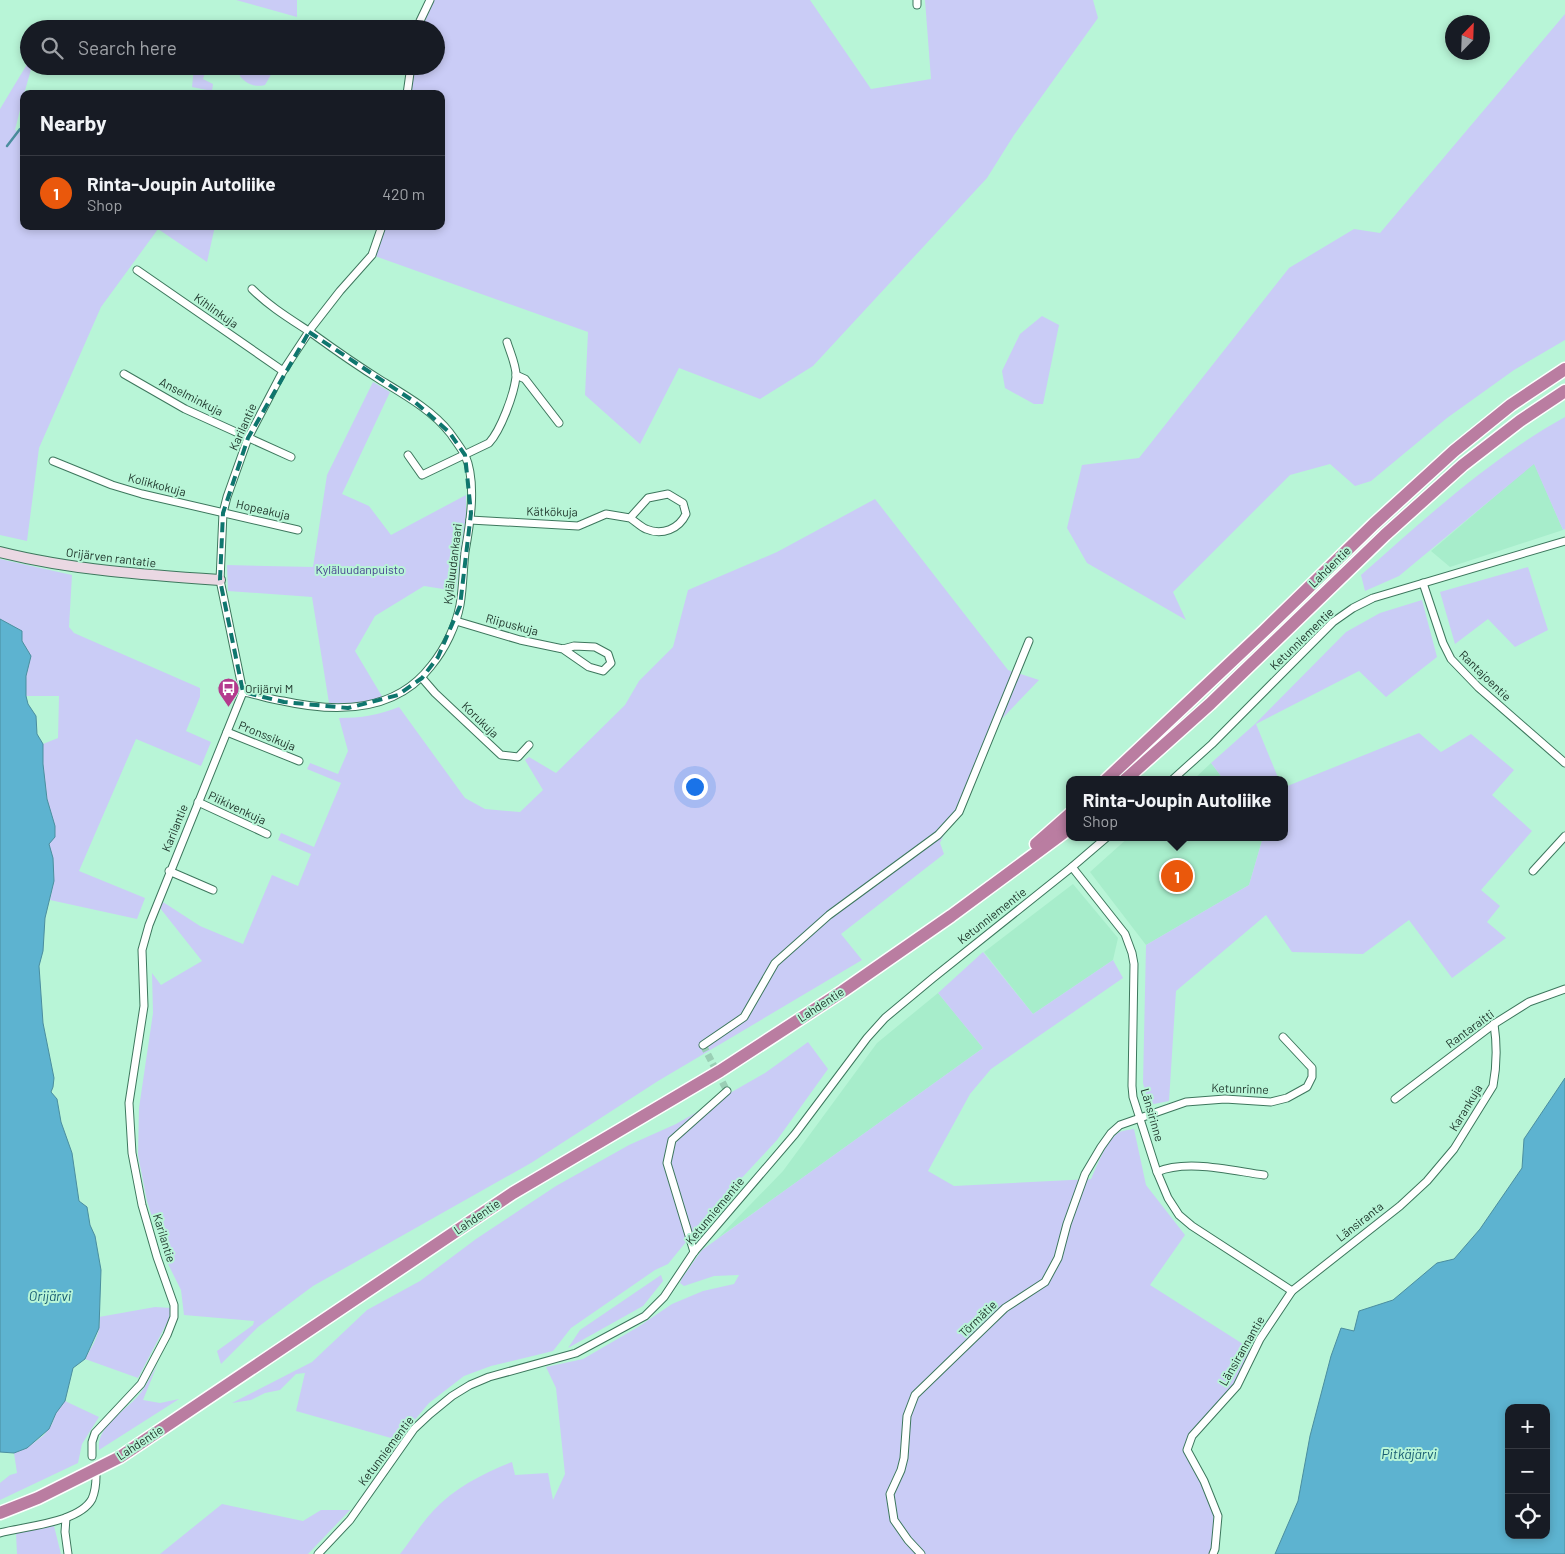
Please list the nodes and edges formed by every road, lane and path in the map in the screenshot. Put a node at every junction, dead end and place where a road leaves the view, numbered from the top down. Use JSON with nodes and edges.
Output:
{"nodes":[{"id":1,"x":430,"y":0,"type":"edge"},
{"id":2,"x":420,"y":20,"type":"edge"},
{"id":3,"x":410,"y":75,"type":"edge"},
{"id":4,"x":408,"y":90,"type":"edge"},
{"id":5,"x":381,"y":230,"type":"edge"},
{"id":6,"x":137,"y":270,"type":"dead end"},
{"id":7,"x":252,"y":289,"type":"dead end"},
{"id":8,"x":309,"y":332,"type":"junction"},
{"id":9,"x":507,"y":342,"type":"dead end"},
{"id":10,"x":1565,"y":369,"type":"edge"},
{"id":11,"x":283,"y":371,"type":"junction"},
{"id":12,"x":124,"y":374,"type":"dead end"},
{"id":13,"x":516,"y":375,"type":"junction"},
{"id":14,"x":1565,"y":391,"type":"edge"},
{"id":15,"x":1565,"y":400,"type":"edge"},
{"id":16,"x":1520,"y":421,"type":"junction"},
{"id":17,"x":560,"y":423,"type":"dead end"},
{"id":18,"x":248,"y":438,"type":"junction"},
{"id":19,"x":408,"y":455,"type":"dead end"},
{"id":20,"x":465,"y":455,"type":"junction"},
{"id":21,"x":292,"y":457,"type":"dead end"},
{"id":22,"x":53,"y":461,"type":"dead end"},
{"id":23,"x":223,"y":513,"type":"junction"},
{"id":24,"x":630,"y":518,"type":"junction"},
{"id":25,"x":470,"y":520,"type":"junction"},
{"id":26,"x":298,"y":530,"type":"dead end"},
{"id":27,"x":1565,"y":541,"type":"edge"},
{"id":28,"x":0,"y":552,"type":"edge"},
{"id":29,"x":220,"y":580,"type":"junction"},
{"id":30,"x":1423,"y":583,"type":"junction"},
{"id":31,"x":456,"y":621,"type":"junction"},
{"id":32,"x":1029,"y":641,"type":"dead end"},
{"id":33,"x":563,"y":649,"type":"junction"},
{"id":34,"x":422,"y":678,"type":"junction"},
{"id":35,"x":242,"y":692,"type":"junction"},
{"id":36,"x":227,"y":732,"type":"junction"},
{"id":37,"x":529,"y":745,"type":"dead end"},
{"id":38,"x":298,"y":761,"type":"dead end"},
{"id":39,"x":1565,"y":763,"type":"edge"},
{"id":40,"x":1110,"y":776,"type":"edge"},
{"id":41,"x":1129,"y":776,"type":"edge"},
{"id":42,"x":1176,"y":776,"type":"edge"},
{"id":43,"x":198,"y":802,"type":"junction"},
{"id":44,"x":1066,"y":817,"type":"edge"},
{"id":45,"x":1066,"y":831,"type":"edge"},
{"id":46,"x":267,"y":834,"type":"dead end"},
{"id":47,"x":1565,"y":836,"type":"edge"},
{"id":48,"x":1102,"y":841,"type":"edge"},
{"id":49,"x":1072,"y":867,"type":"junction"},
{"id":50,"x":170,"y":871,"type":"junction"},
{"id":51,"x":1533,"y":871,"type":"dead end"},
{"id":52,"x":213,"y":890,"type":"dead end"},
{"id":53,"x":951,"y":916,"type":"junction"},
{"id":54,"x":1565,"y":989,"type":"edge"},
{"id":55,"x":1494,"y":1024,"type":"junction"},
{"id":56,"x":1283,"y":1037,"type":"dead end"},
{"id":57,"x":703,"y":1045,"type":"dead end"},
{"id":58,"x":727,"y":1091,"type":"dead end"},
{"id":59,"x":1395,"y":1099,"type":"dead end"},
{"id":60,"x":1140,"y":1117,"type":"junction"},
{"id":61,"x":1440,"y":1168,"type":"joint"},
{"id":62,"x":1157,"y":1172,"type":"junction"},
{"id":63,"x":1264,"y":1175,"type":"dead end"},
{"id":64,"x":694,"y":1252,"type":"junction"},
{"id":65,"x":1292,"y":1291,"type":"junction"},
{"id":66,"x":92,"y":1456,"type":"dead end"},
{"id":67,"x":96,"y":1476,"type":"dead end"},
{"id":68,"x":0,"y":1513,"type":"edge"},
{"id":69,"x":66,"y":1518,"type":"junction"},
{"id":70,"x":0,"y":1533,"type":"edge"},
{"id":71,"x":68,"y":1554,"type":"edge"},
{"id":72,"x":318,"y":1554,"type":"edge"},
{"id":73,"x":921,"y":1554,"type":"edge"},
{"id":74,"x":1213,"y":1554,"type":"edge"}],
"edges":[{"from":1,"to":2,"type":"street"},
{"from":3,"to":4,"type":"street"},
{"from":5,"to":8,"type":"street","name":"Karilantie"},
{"from":6,"to":11,"type":"street","name":"Kihlinkuja"},
{"from":7,"to":8,"type":"street","name":"Kyläluudankaari"},
{"from":8,"to":11,"type":"street","name":"Karilantie"},
{"from":8,"to":20,"type":"street","name":"Kyläluudankaari"},
{"from":9,"to":13,"type":"street"},
{"from":10,"to":40,"type":"highway","name":"Lahdentie"},
{"from":11,"to":18,"type":"street","name":"Karilantie"},
{"from":12,"to":18,"type":"street","name":"Anselminkuja"},
{"from":13,"to":17,"type":"street"},
{"from":13,"to":20,"type":"street"},
{"from":14,"to":16,"type":"highway","name":"Lahdentie"},
{"from":15,"to":16,"type":"highway"},
{"from":16,"to":41,"type":"highway","name":"Lahdentie"},
{"from":18,"to":21,"type":"street","name":"Anselminkuja"},
{"from":18,"to":23,"type":"street","name":"Karilantie"},
{"from":19,"to":20,"type":"street"},
{"from":20,"to":25,"type":"street","name":"Kyläluudankaari"},
{"from":22,"to":23,"type":"street","name":"Kolikkokuja"},
{"from":23,"to":26,"type":"street","name":"Hopeakuja"},
{"from":23,"to":29,"type":"street","name":"Karilantie"},
{"from":24,"to":24,"type":"street","name":"Kätkökuja"},
{"from":24,"to":25,"type":"street","name":"Kätkökuja"},
{"from":25,"to":31,"type":"street","name":"Kyläluudankaari"},
{"from":27,"to":30,"type":"street","name":"Ketunniementie"},
{"from":28,"to":29,"type":"street","name":"Orijärven rantatie"},
{"from":29,"to":35,"type":"street","name":"Karilantie"},
{"from":30,"to":39,"type":"street","name":"Rantajoentie"},
{"from":30,"to":42,"type":"street","name":"Ketunniementie"},
{"from":31,"to":33,"type":"street","name":"Riipuskuja"},
{"from":31,"to":34,"type":"street","name":"Kyläluudankaari"},
{"from":32,"to":57,"type":"street"},
{"from":33,"to":33,"type":"street","name":"Riipuskuja"},
{"from":34,"to":35,"type":"street","name":"Kyläluudankaari"},
{"from":34,"to":37,"type":"street","name":"Korukuja"},
{"from":35,"to":36,"type":"street","name":"Karilantie"},
{"from":36,"to":38,"type":"street","name":"Pronssikuja"},
{"from":36,"to":43,"type":"street","name":"Karilantie"},
{"from":43,"to":46,"type":"street","name":"Piikivenkuja"},
{"from":43,"to":50,"type":"street","name":"Karilantie"},
{"from":44,"to":53,"type":"highway","name":"Lahdentie"},
{"from":45,"to":53,"type":"highway","name":"Lahdentie"},
{"from":47,"to":51,"type":"street"},
{"from":48,"to":49,"type":"street","name":"Ketunniementie"},
{"from":49,"to":60,"type":"street","name":"Länsirinne"},
{"from":49,"to":64,"type":"street","name":"Ketunniementie"},
{"from":50,"to":52,"type":"street"},
{"from":50,"to":66,"type":"street","name":"Karilantie"},
{"from":53,"to":68,"type":"highway","name":"Lahdentie"},
{"from":54,"to":55,"type":"street","name":"Rantaraitti"},
{"from":55,"to":59,"type":"street","name":"Rantaraitti"},
{"from":55,"to":61,"type":"street","name":"Karankuja"},
{"from":56,"to":60,"type":"street","name":"Ketunrinne"},
{"from":58,"to":64,"type":"street"},
{"from":60,"to":62,"type":"street","name":"Länsirinne"},
{"from":60,"to":73,"type":"street","name":"Törmätie"},
{"from":61,"to":65,"type":"street","name":"Länsiranta"},
{"from":62,"to":63,"type":"street"},
{"from":62,"to":65,"type":"street","name":"Länsirinne"},
{"from":64,"to":72,"type":"street","name":"Ketunniementie"},
{"from":65,"to":74,"type":"street","name":"Länsirannantie"},
{"from":67,"to":69,"type":"street"},
{"from":69,"to":70,"type":"street"},
{"from":69,"to":71,"type":"street"}]}
